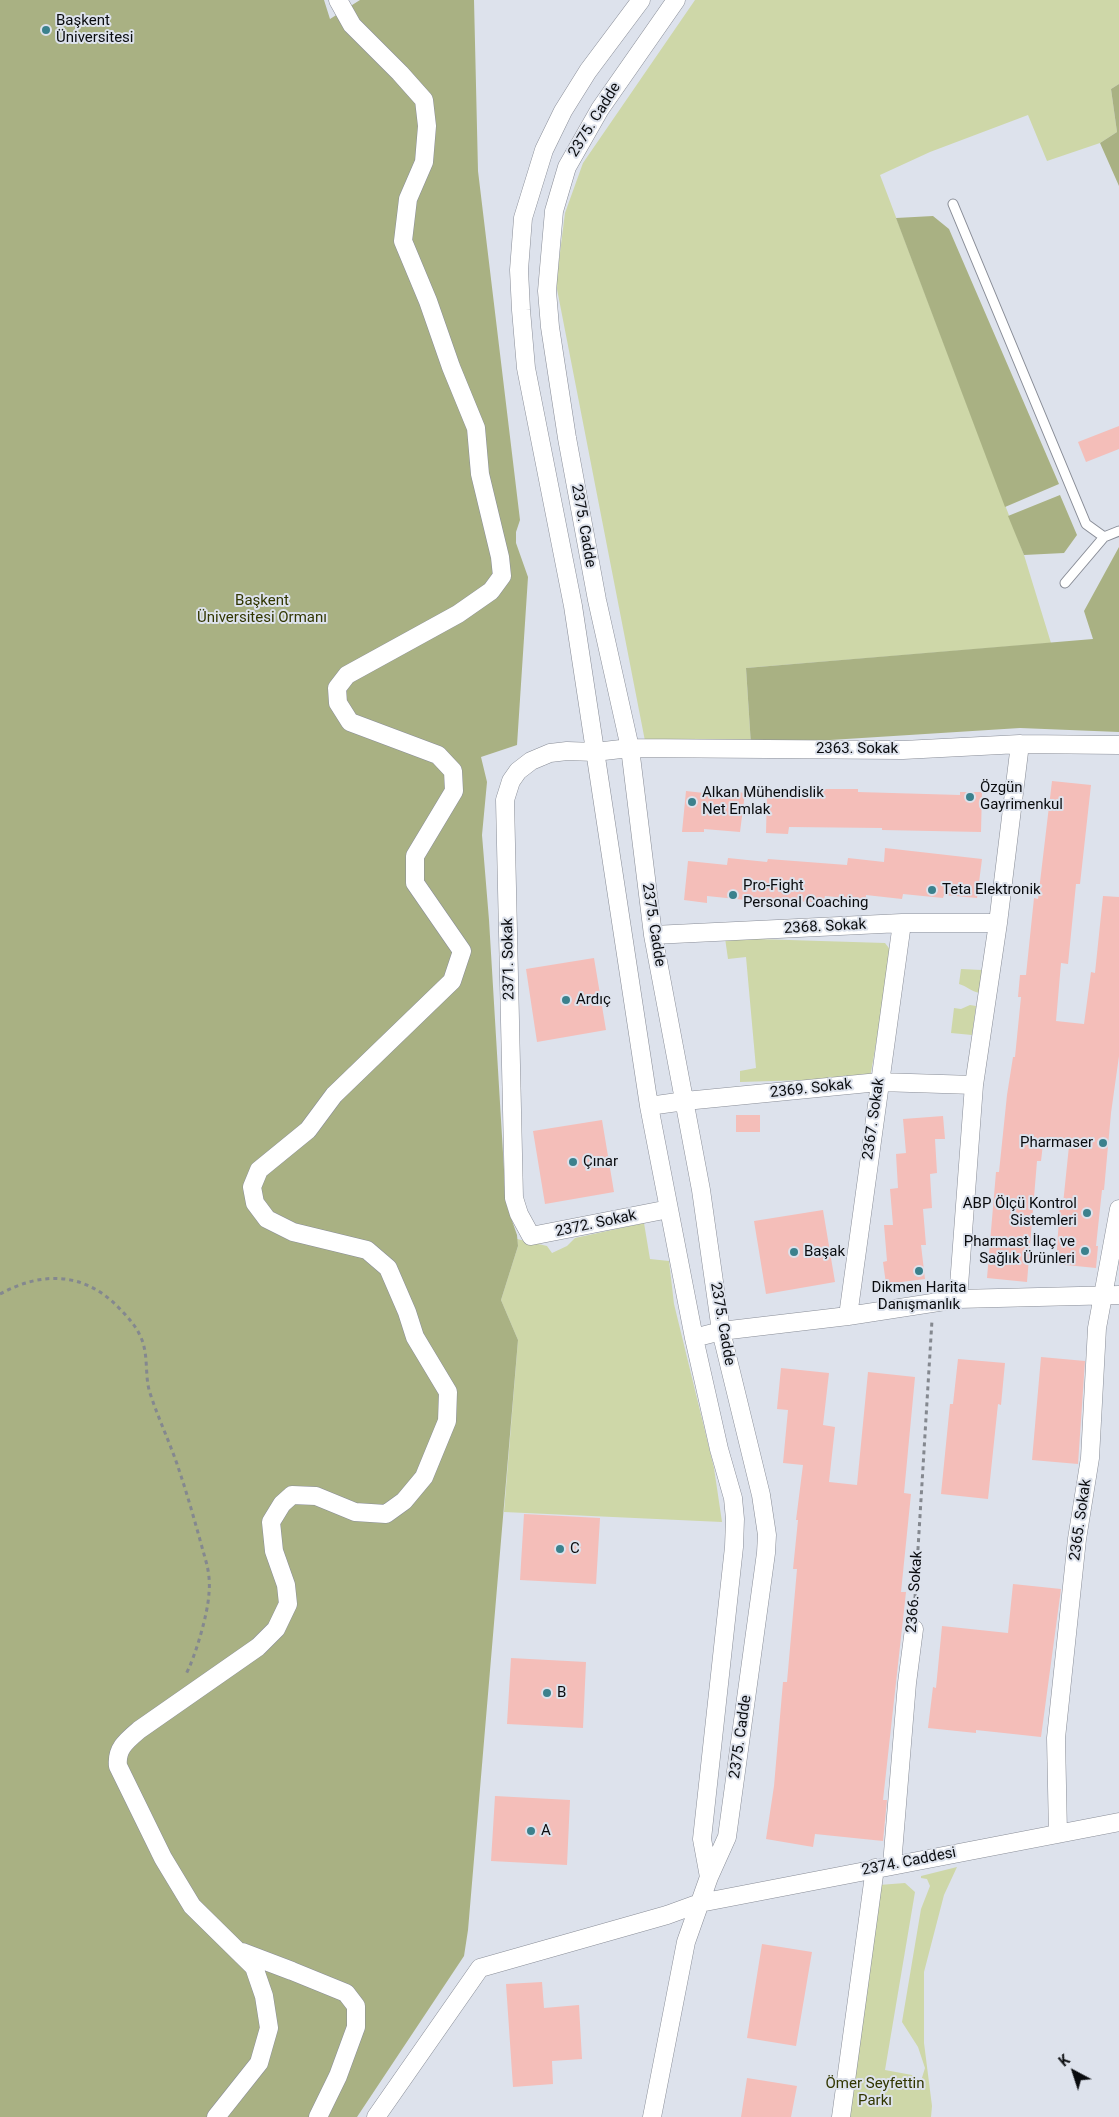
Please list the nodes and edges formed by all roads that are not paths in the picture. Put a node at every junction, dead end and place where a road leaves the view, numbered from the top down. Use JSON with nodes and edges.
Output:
{"nodes":[{"id":1,"x":338,"y":0,"type":"edge"},
{"id":2,"x":641,"y":0,"type":"edge"},
{"id":3,"x":676,"y":0,"type":"edge"},
{"id":4,"x":953,"y":204,"type":"dead end"},
{"id":5,"x":1119,"y":531,"type":"edge"},
{"id":6,"x":1104,"y":537,"type":"junction"},
{"id":7,"x":1065,"y":583,"type":"dead end"},
{"id":8,"x":1020,"y":744,"type":"junction"},
{"id":9,"x":1119,"y":745,"type":"edge"},
{"id":10,"x":630,"y":748,"type":"junction"},
{"id":11,"x":595,"y":752,"type":"junction"},
{"id":12,"x":998,"y":923,"type":"junction"},
{"id":13,"x":902,"y":924,"type":"junction"},
{"id":14,"x":653,"y":935,"type":"junction"},
{"id":15,"x":879,"y":1082,"type":"junction"},
{"id":16,"x":974,"y":1085,"type":"junction"},
{"id":17,"x":685,"y":1101,"type":"junction"},
{"id":18,"x":649,"y":1106,"type":"junction"},
{"id":19,"x":1119,"y":1208,"type":"edge"},
{"id":20,"x":669,"y":1209,"type":"junction"},
{"id":21,"x":527,"y":1230,"type":"joint"},
{"id":22,"x":1111,"y":1296,"type":"edge"},
{"id":23,"x":958,"y":1299,"type":"junction"},
{"id":24,"x":848,"y":1316,"type":"junction"},
{"id":25,"x":721,"y":1331,"type":"junction"},
{"id":26,"x":694,"y":1338,"type":"junction"},
{"id":27,"x":914,"y":1629,"type":"road end"},
{"id":28,"x":1119,"y":1822,"type":"edge"},
{"id":29,"x":1058,"y":1834,"type":"junction"},
{"id":30,"x":892,"y":1865,"type":"junction"},
{"id":31,"x":875,"y":1868,"type":"junction"},
{"id":32,"x":709,"y":1877,"type":"junction"},
{"id":33,"x":700,"y":1903,"type":"junction"},
{"id":34,"x":239,"y":1951,"type":"junction"},
{"id":35,"x":216,"y":2117,"type":"edge"},
{"id":36,"x":318,"y":2117,"type":"edge"},
{"id":37,"x":376,"y":2117,"type":"edge"},
{"id":38,"x":652,"y":2117,"type":"edge"},
{"id":39,"x":842,"y":2117,"type":"edge"}],
"edges":[{"from":1,"to":34,"type":"street"},
{"from":2,"to":11,"type":"street","name":"2375. Cadde"},
{"from":3,"to":10,"type":"street","name":"2375. Cadde"},
{"from":4,"to":6,"type":"lane"},
{"from":5,"to":6,"type":"lane"},
{"from":6,"to":7,"type":"lane"},
{"from":8,"to":9,"type":"street","name":"2363. Sokak"},
{"from":8,"to":10,"type":"street","name":"2363. Sokak"},
{"from":8,"to":12,"type":"street"},
{"from":10,"to":11,"type":"street","name":"2363. Sokak"},
{"from":10,"to":14,"type":"street","name":"2375. Cadde"},
{"from":11,"to":18,"type":"street","name":"2375. Cadde"},
{"from":11,"to":21,"type":"street","name":"2371. Sokak"},
{"from":12,"to":13,"type":"street","name":"2368. Sokak"},
{"from":12,"to":16,"type":"street"},
{"from":13,"to":14,"type":"street","name":"2368. Sokak"},
{"from":13,"to":15,"type":"street","name":"2367. Sokak"},
{"from":14,"to":17,"type":"street","name":"2375. Cadde"},
{"from":15,"to":16,"type":"street","name":"2369. Sokak"},
{"from":15,"to":17,"type":"street","name":"2369. Sokak"},
{"from":15,"to":24,"type":"street","name":"2367. Sokak"},
{"from":16,"to":23,"type":"street"},
{"from":17,"to":18,"type":"street","name":"2369. Sokak"},
{"from":17,"to":25,"type":"street","name":"2375. Cadde"},
{"from":18,"to":20,"type":"street","name":"2375. Cadde"},
{"from":19,"to":22,"type":"street","name":"2365. Sokak"},
{"from":20,"to":21,"type":"street","name":"2372. Sokak"},
{"from":20,"to":26,"type":"street","name":"2375. Cadde"},
{"from":22,"to":23,"type":"street"},
{"from":22,"to":29,"type":"street","name":"2365. Sokak"},
{"from":23,"to":24,"type":"street"},
{"from":24,"to":25,"type":"street"},
{"from":25,"to":26,"type":"street"},
{"from":25,"to":32,"type":"street","name":"2375. Cadde"},
{"from":26,"to":32,"type":"street","name":"2375. Cadde"},
{"from":27,"to":30,"type":"street","name":"2366. Sokak"},
{"from":28,"to":29,"type":"street","name":"2374. Caddesi"},
{"from":29,"to":30,"type":"street","name":"2374. Caddesi"},
{"from":30,"to":31,"type":"street","name":"2374. Caddesi"},
{"from":31,"to":33,"type":"street","name":"2374. Caddesi"},
{"from":31,"to":39,"type":"street"},
{"from":32,"to":33,"type":"street","name":"2375. Cadde"},
{"from":33,"to":37,"type":"street","name":"2374. Caddesi"},
{"from":33,"to":38,"type":"street","name":"2375. Cadde"},
{"from":34,"to":35,"type":"street"},
{"from":34,"to":36,"type":"street"}]}
